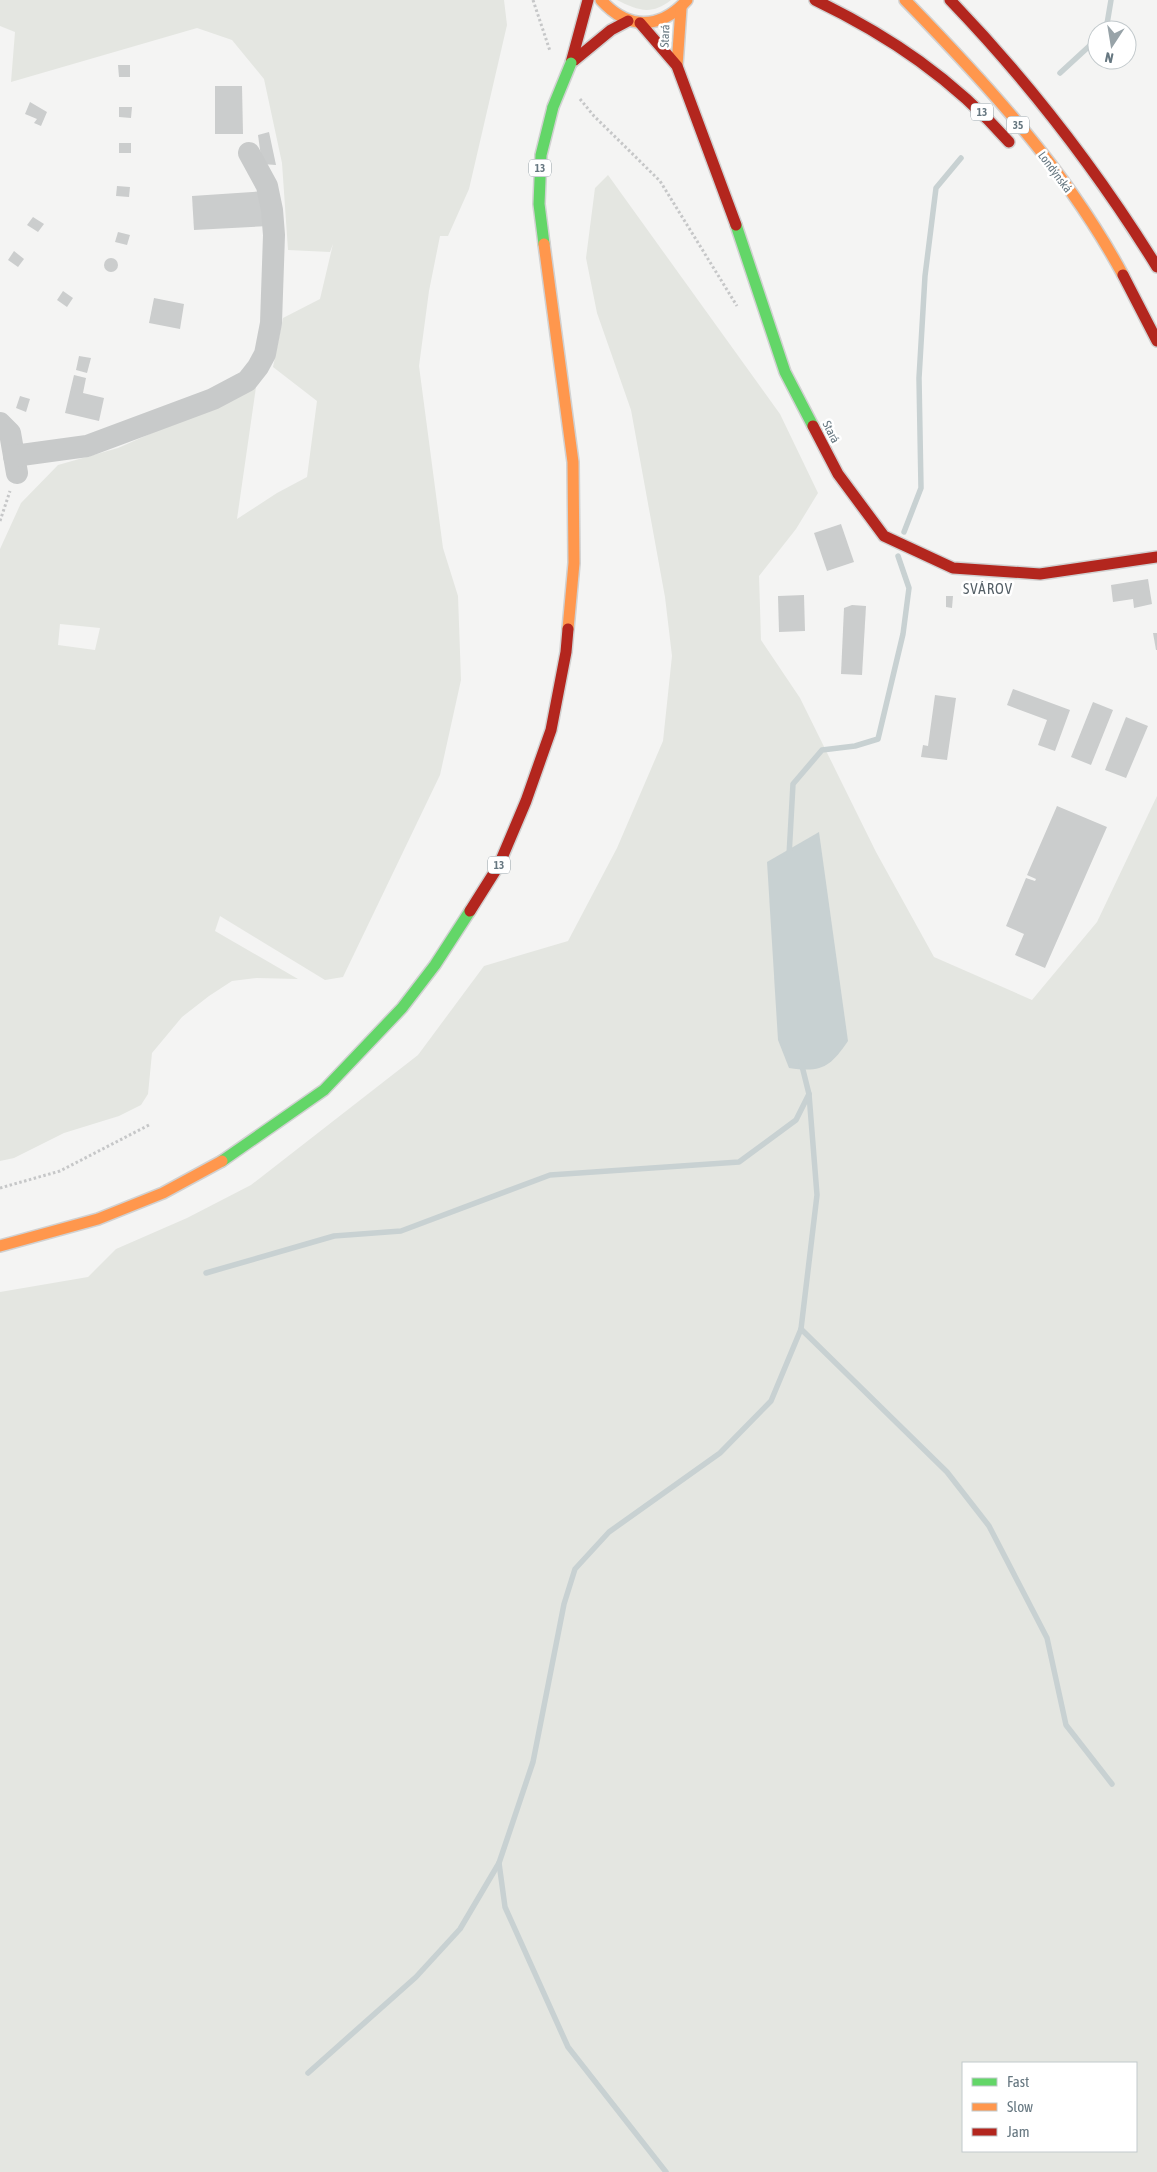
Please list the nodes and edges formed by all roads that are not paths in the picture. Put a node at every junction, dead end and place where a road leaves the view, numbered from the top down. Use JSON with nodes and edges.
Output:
{"nodes":[{"id":1,"x":588,"y":0,"type":"edge"},
{"id":2,"x":601,"y":0,"type":"edge"},
{"id":3,"x":815,"y":0,"type":"edge"},
{"id":4,"x":905,"y":0,"type":"edge"},
{"id":5,"x":950,"y":0,"type":"edge"},
{"id":6,"x":684,"y":4,"type":"edge"},
{"id":7,"x":628,"y":21,"type":"junction"},
{"id":8,"x":640,"y":24,"type":"junction"},
{"id":9,"x":571,"y":62,"type":"junction"},
{"id":10,"x":677,"y":66,"type":"junction"},
{"id":11,"x":1016,"y":151,"type":"dead end"},
{"id":12,"x":248,"y":153,"type":"dead end"},
{"id":13,"x":1077,"y":222,"type":"dead end"},
{"id":14,"x":1116,"y":263,"type":"junction"},
{"id":15,"x":1157,"y":267,"type":"edge"},
{"id":16,"x":1157,"y":341,"type":"edge"},
{"id":17,"x":0,"y":422,"type":"edge"},
{"id":18,"x":1157,"y":557,"type":"edge"},
{"id":19,"x":0,"y":1246,"type":"edge"}],
"edges":[{"from":1,"to":9,"type":"main road","number":"13"},
{"from":2,"to":7,"type":"main road"},
{"from":3,"to":11,"type":"main road","number":"13"},
{"from":4,"to":14,"type":"main road","name":"Londýnská","number":"35"},
{"from":5,"to":15,"type":"main road"},
{"from":6,"to":8,"type":"main road"},
{"from":6,"to":10,"type":"main road","name":"Stará"},
{"from":7,"to":8,"type":"main road"},
{"from":7,"to":9,"type":"main road","number":"13"},
{"from":8,"to":10,"type":"main road","name":"Stará"},
{"from":9,"to":19,"type":"main road","number":"13","bridge":true},
{"from":10,"to":18,"type":"main road","name":"Stará"},
{"from":12,"to":17,"type":"street"},
{"from":13,"to":14,"type":"main road"},
{"from":14,"to":16,"type":"main road","name":"Londýnská"}]}
